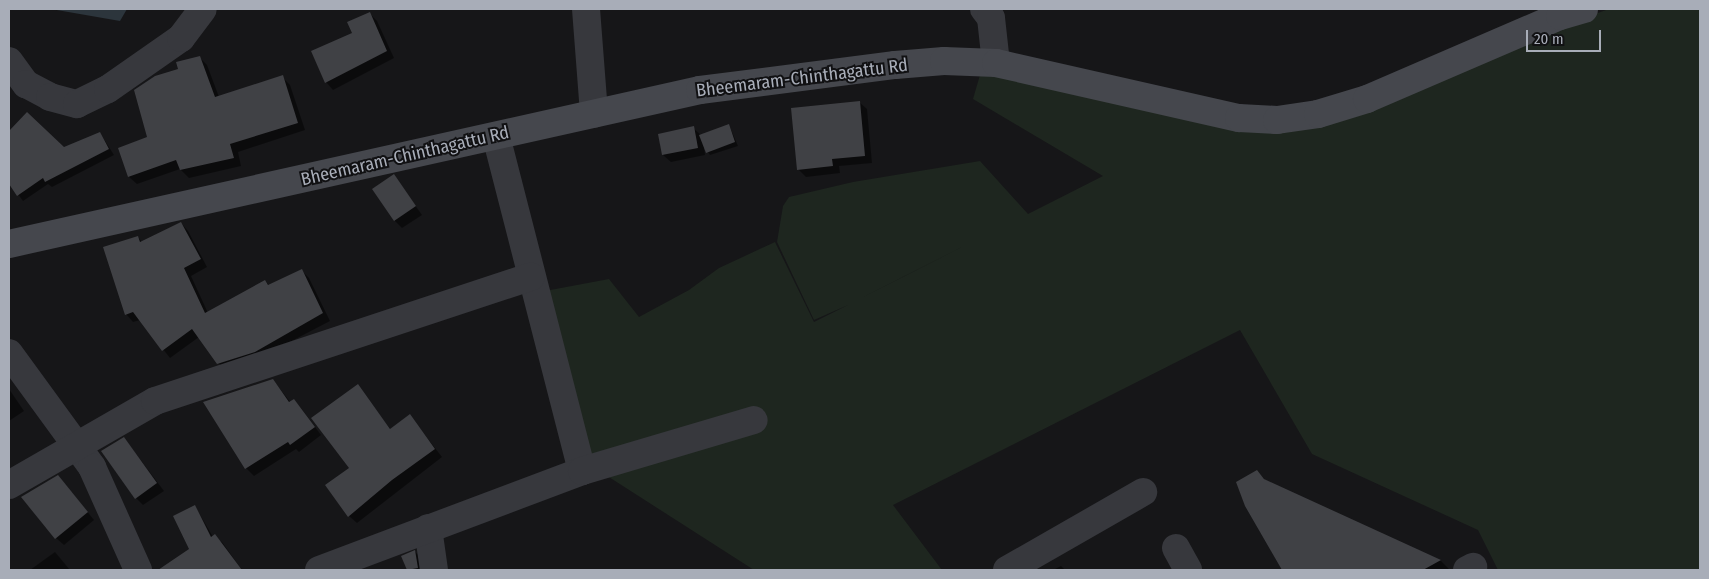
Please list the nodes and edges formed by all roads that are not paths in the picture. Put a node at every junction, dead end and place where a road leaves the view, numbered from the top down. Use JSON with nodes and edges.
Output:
{"nodes":[{"id":1,"x":203,"y":9,"type":"edge"},
{"id":2,"x":586,"y":9,"type":"edge"},
{"id":3,"x":984,"y":9,"type":"edge"},
{"id":4,"x":1584,"y":9,"type":"edge"},
{"id":5,"x":9,"y":61,"type":"edge"},
{"id":6,"x":996,"y":63,"type":"junction"},
{"id":7,"x":17,"y":90,"type":"edge"},
{"id":8,"x":594,"y":114,"type":"junction"},
{"id":9,"x":496,"y":136,"type":"junction"},
{"id":10,"x":10,"y":241,"type":"edge"},
{"id":11,"x":531,"y":276,"type":"junction"},
{"id":12,"x":9,"y":353,"type":"edge"},
{"id":13,"x":754,"y":420,"type":"dead end"},
{"id":14,"x":76,"y":446,"type":"junction"},
{"id":15,"x":582,"y":471,"type":"junction"},
{"id":16,"x":9,"y":485,"type":"edge"},
{"id":17,"x":1143,"y":492,"type":"dead end"},
{"id":18,"x":428,"y":528,"type":"junction"},
{"id":19,"x":138,"y":570,"type":"edge"},
{"id":20,"x":319,"y":570,"type":"edge"},
{"id":21,"x":434,"y":570,"type":"edge"},
{"id":22,"x":1007,"y":570,"type":"edge"}],
"edges":[{"from":1,"to":7,"type":"street"},
{"from":2,"to":8,"type":"street"},
{"from":3,"to":6,"type":"street"},
{"from":4,"to":6,"type":"street","name":"Bheemaram-Chinthagattu Rd"},
{"from":5,"to":7,"type":"street"},
{"from":6,"to":8,"type":"street","name":"Bheemaram-Chinthagattu Rd"},
{"from":8,"to":9,"type":"street","name":"Bheemaram-Chinthagattu Rd"},
{"from":9,"to":10,"type":"street","name":"Bheemaram-Chinthagattu Rd"},
{"from":9,"to":11,"type":"street"},
{"from":11,"to":14,"type":"street"},
{"from":11,"to":15,"type":"street"},
{"from":12,"to":14,"type":"street"},
{"from":13,"to":15,"type":"street"},
{"from":14,"to":16,"type":"street"},
{"from":14,"to":19,"type":"street"},
{"from":15,"to":18,"type":"street"},
{"from":17,"to":22,"type":"street"},
{"from":18,"to":20,"type":"street"},
{"from":18,"to":21,"type":"street"}]}
